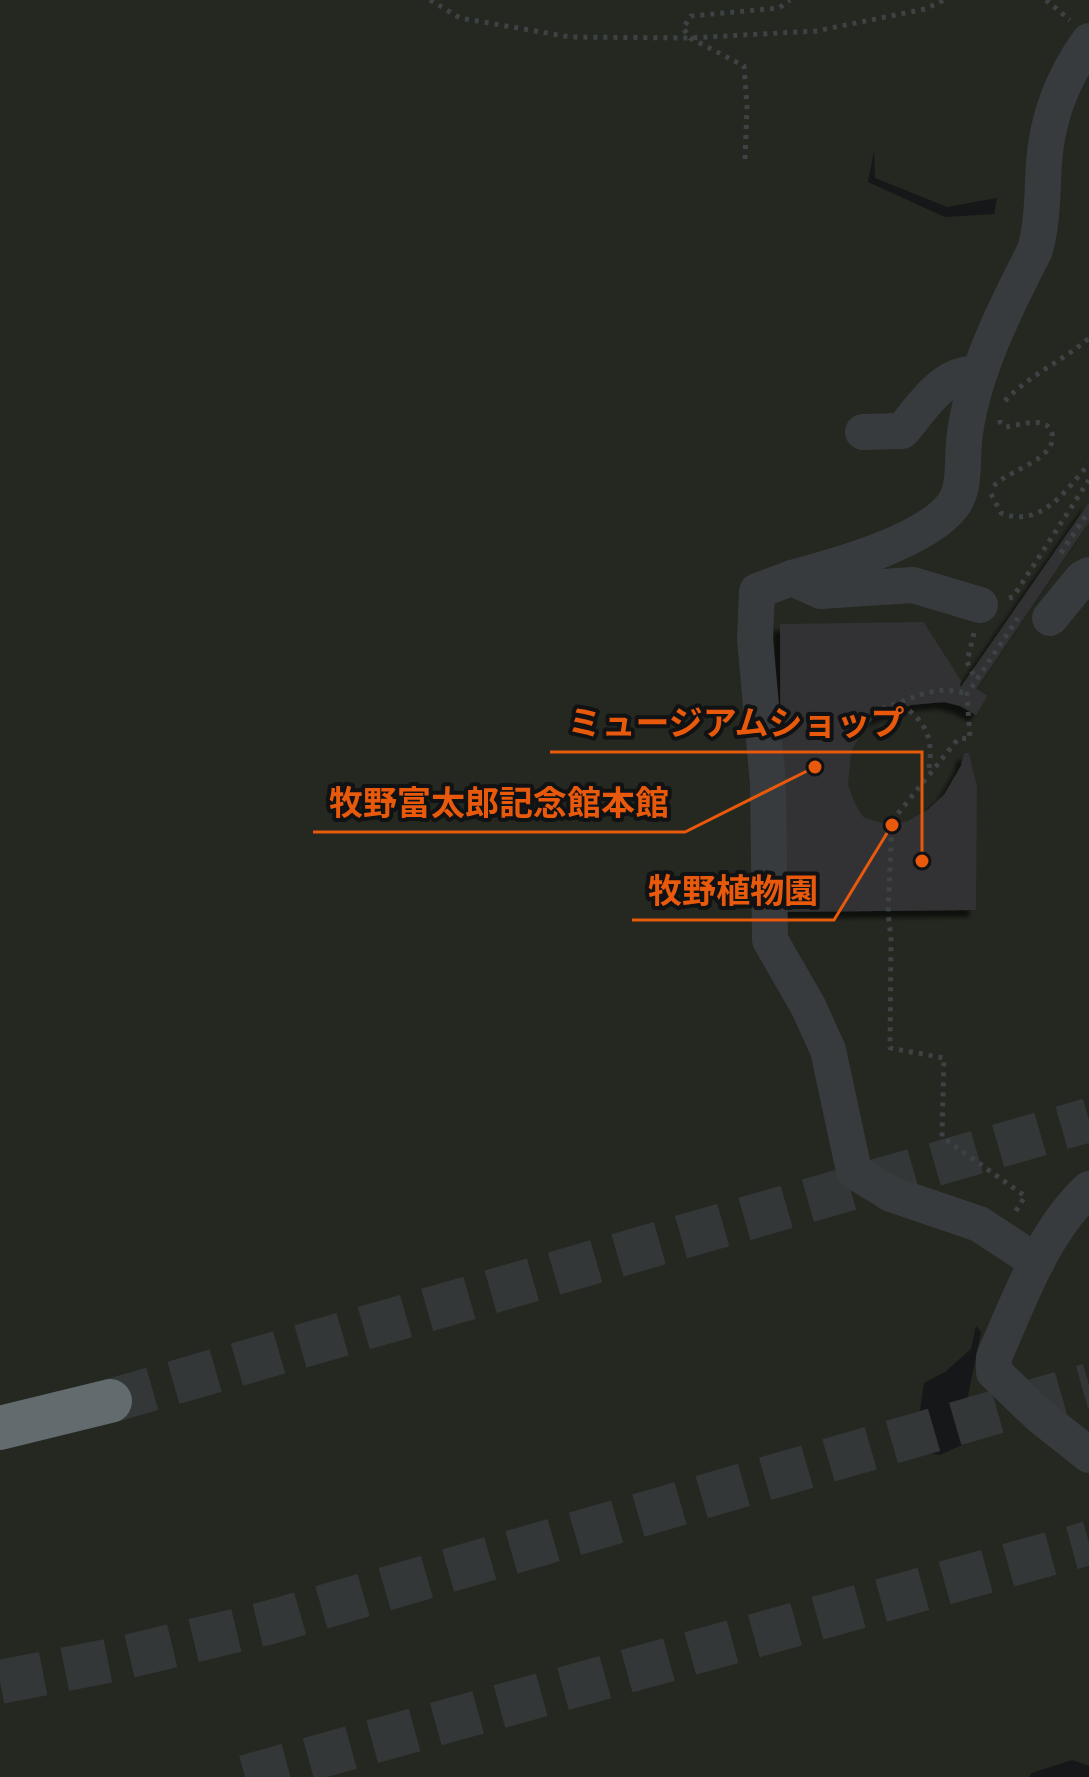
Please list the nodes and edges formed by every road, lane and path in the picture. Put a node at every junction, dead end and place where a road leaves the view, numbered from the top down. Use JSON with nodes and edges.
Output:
{"nodes":[{"id":1,"x":430,"y":0,"type":"edge"},
{"id":2,"x":790,"y":0,"type":"edge"},
{"id":3,"x":944,"y":0,"type":"edge"},
{"id":4,"x":690,"y":38,"type":"junction"},
{"id":5,"x":1089,"y":41,"type":"edge"},
{"id":6,"x":745,"y":159,"type":"dead end"},
{"id":7,"x":1089,"y":338,"type":"edge"},
{"id":8,"x":978,"y":374,"type":"junction"},
{"id":9,"x":863,"y":432,"type":"dead end"},
{"id":10,"x":1089,"y":464,"type":"edge"},
{"id":11,"x":1089,"y":480,"type":"edge"},
{"id":12,"x":1089,"y":575,"type":"edge"},
{"id":13,"x":792,"y":578,"type":"junction"},
{"id":14,"x":996,"y":601,"type":"junction"},
{"id":15,"x":1039,"y":611,"type":"joint"},
{"id":16,"x":976,"y":680,"type":"dead end"},
{"id":17,"x":892,"y":706,"type":"junction"},
{"id":18,"x":873,"y":712,"type":"dead end"},
{"id":19,"x":927,"y":775,"type":"junction"},
{"id":20,"x":1089,"y":1189,"type":"edge"},
{"id":21,"x":1043,"y":1251,"type":"junction"},
{"id":22,"x":110,"y":1401,"type":"tunnel mouth"},
{"id":23,"x":0,"y":1428,"type":"edge"},
{"id":24,"x":1089,"y":1455,"type":"edge"}],
"edges":[{"from":1,"to":4,"type":"path"},
{"from":2,"to":4,"type":"path"},
{"from":3,"to":4,"type":"path"},
{"from":4,"to":6,"type":"path"},
{"from":5,"to":8,"type":"street"},
{"from":7,"to":10,"type":"path"},
{"from":8,"to":9,"type":"street"},
{"from":8,"to":13,"type":"street"},
{"from":11,"to":14,"type":"path"},
{"from":12,"to":15,"type":"street"},
{"from":13,"to":14,"type":"street"},
{"from":13,"to":21,"type":"street"},
{"from":14,"to":15,"type":"path"},
{"from":14,"to":16,"type":"path"},
{"from":17,"to":18,"type":"path"},
{"from":17,"to":19,"type":"path"},
{"from":17,"to":19,"type":"path"},
{"from":19,"to":21,"type":"path"},
{"from":20,"to":21,"type":"street"},
{"from":21,"to":24,"type":"street"},
{"from":22,"to":23,"type":"highway"}]}
